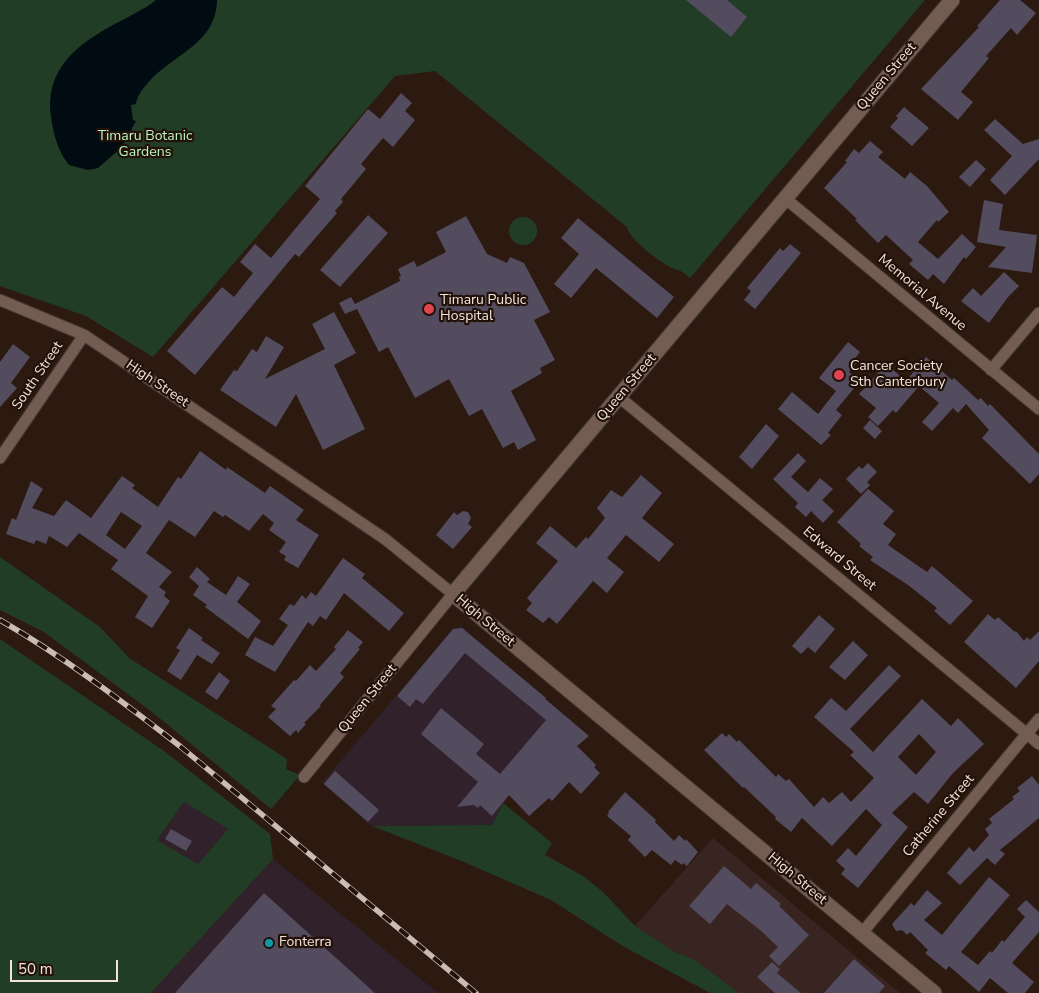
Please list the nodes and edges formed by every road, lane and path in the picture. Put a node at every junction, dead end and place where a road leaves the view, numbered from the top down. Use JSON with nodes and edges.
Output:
{"nodes":[{"id":1,"x":952,"y":0,"type":"edge"},
{"id":2,"x":786,"y":199,"type":"junction"},
{"id":3,"x":0,"y":300,"type":"edge"},
{"id":4,"x":1039,"y":313,"type":"edge"},
{"id":5,"x":84,"y":335,"type":"junction"},
{"id":6,"x":991,"y":370,"type":"junction"},
{"id":7,"x":619,"y":397,"type":"junction"},
{"id":8,"x":1039,"y":409,"type":"edge"},
{"id":9,"x":0,"y":458,"type":"edge"},
{"id":10,"x":453,"y":594,"type":"junction"},
{"id":11,"x":1039,"y":718,"type":"edge"},
{"id":12,"x":1027,"y":733,"type":"junction"},
{"id":13,"x":1039,"y":744,"type":"edge"},
{"id":14,"x":304,"y":777,"type":"dead end"},
{"id":15,"x":862,"y":932,"type":"junction"},
{"id":16,"x":934,"y":993,"type":"edge"}],
"edges":[{"from":1,"to":2,"type":"street","name":"Queen Street"},
{"from":2,"to":6,"type":"street","name":"Memorial Avenue"},
{"from":2,"to":7,"type":"street","name":"Queen Street"},
{"from":3,"to":5,"type":"street","name":"High Street"},
{"from":4,"to":6,"type":"street"},
{"from":5,"to":9,"type":"street","name":"South Street"},
{"from":5,"to":10,"type":"street","name":"High Street"},
{"from":6,"to":8,"type":"street","name":"Memorial Avenue"},
{"from":7,"to":10,"type":"street","name":"Queen Street"},
{"from":7,"to":12,"type":"street","name":"Edward Street"},
{"from":10,"to":14,"type":"street","name":"Queen Street"},
{"from":10,"to":15,"type":"street","name":"High Street"},
{"from":11,"to":12,"type":"street","name":"Catherine Street"},
{"from":12,"to":13,"type":"street","name":"Edward Street"},
{"from":12,"to":15,"type":"street","name":"Catherine Street"},
{"from":15,"to":16,"type":"street","name":"High Street"}]}
